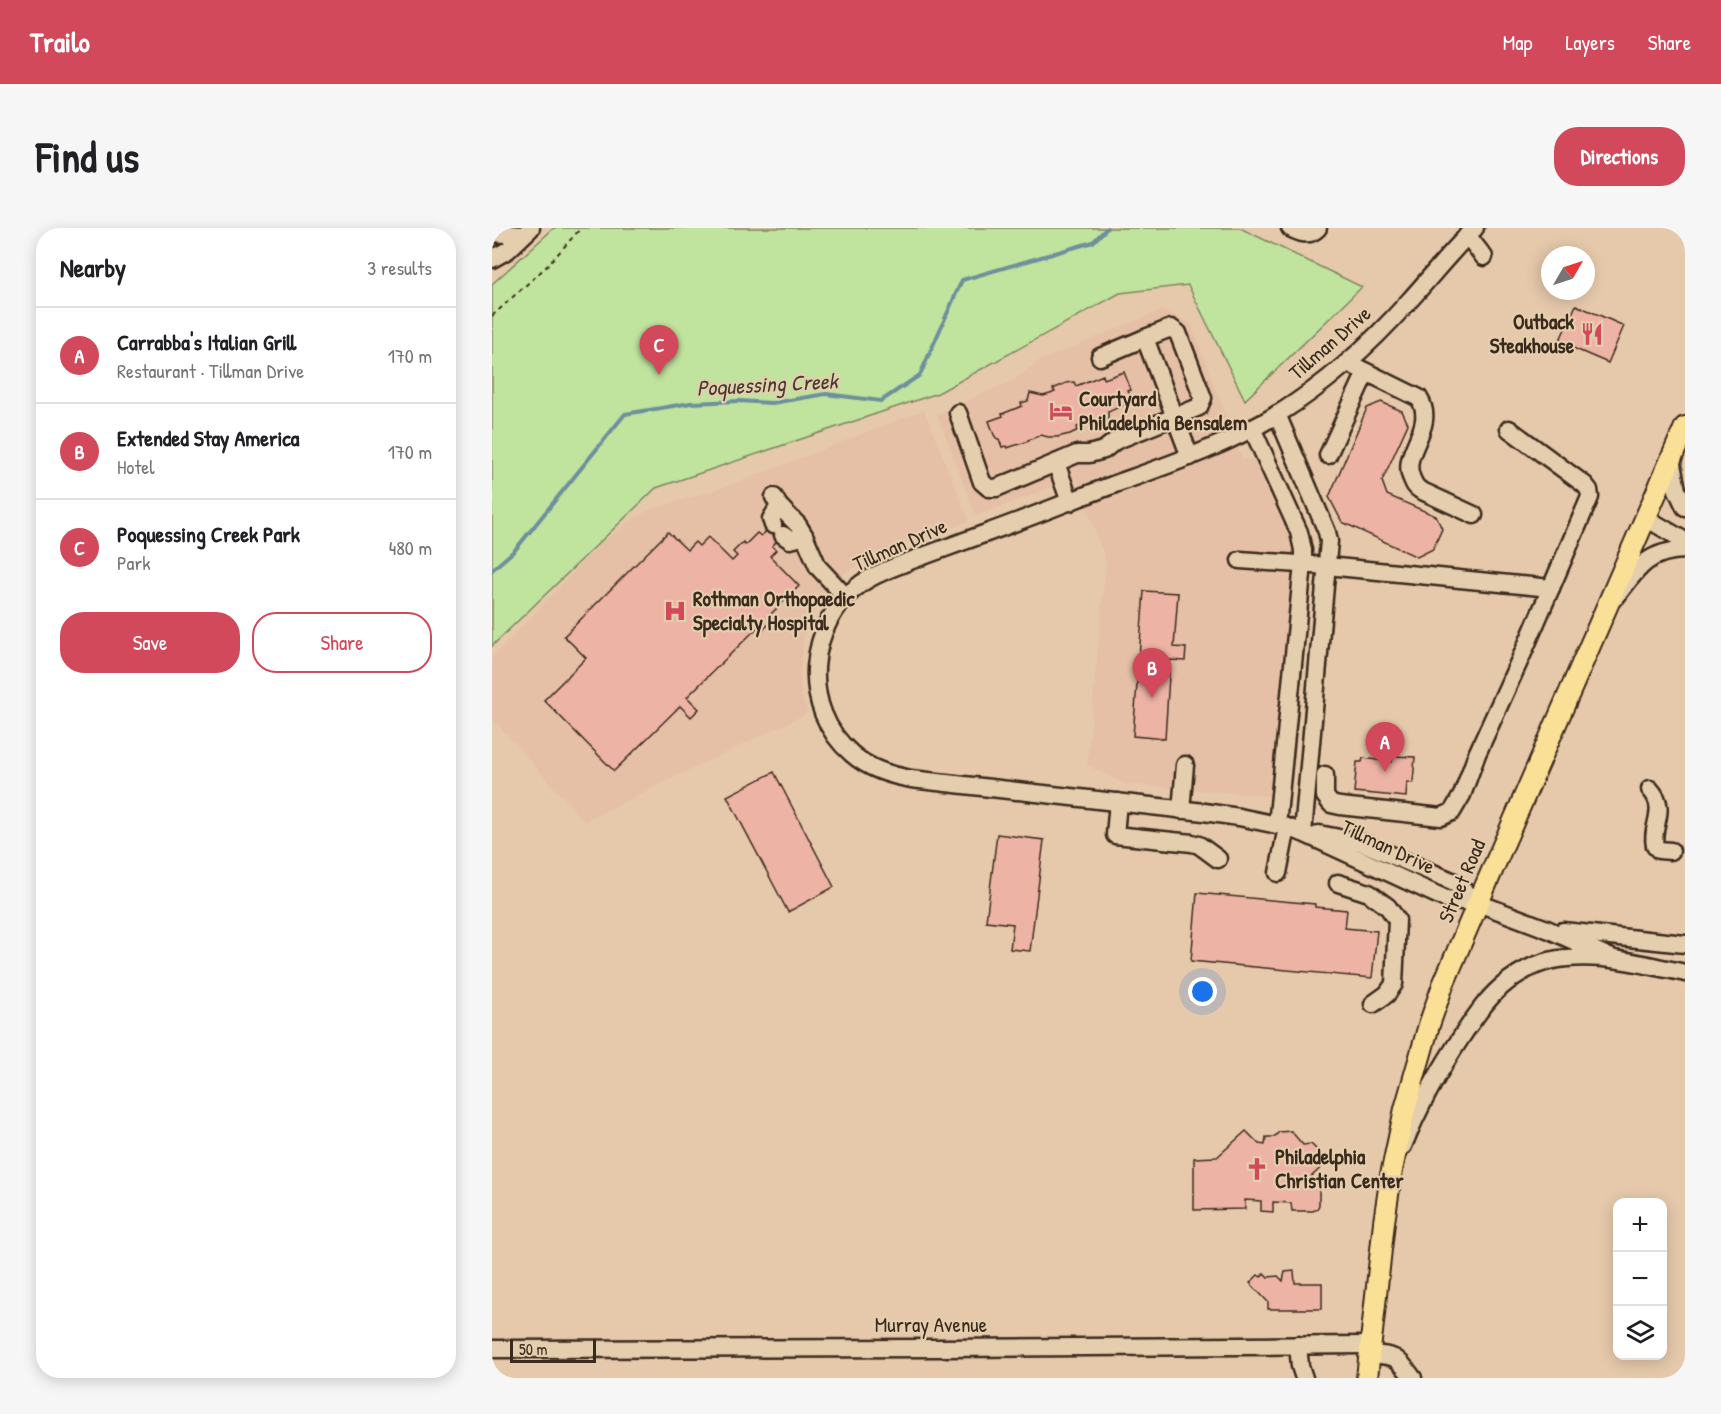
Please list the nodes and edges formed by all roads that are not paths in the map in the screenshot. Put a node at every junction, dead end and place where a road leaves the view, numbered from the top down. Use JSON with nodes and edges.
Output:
{"nodes":[{"id":1,"x":1290,"y":228,"type":"edge"},
{"id":2,"x":1318,"y":228,"type":"edge"},
{"id":3,"x":527,"y":232,"type":"edge"},
{"id":4,"x":1471,"y":232,"type":"edge"},
{"id":5,"x":492,"y":233,"type":"edge"},
{"id":6,"x":1484,"y":257,"type":"dead end"},
{"id":7,"x":492,"y":259,"type":"edge"},
{"id":8,"x":1145,"y":339,"type":"junction"},
{"id":9,"x":1101,"y":357,"type":"dead end"},
{"id":10,"x":1348,"y":363,"type":"junction"},
{"id":11,"x":1366,"y":372,"type":"junction"},
{"id":12,"x":958,"y":413,"type":"dead end"},
{"id":13,"x":1277,"y":414,"type":"junction"},
{"id":14,"x":1175,"y":418,"type":"junction"},
{"id":15,"x":1685,"y":427,"type":"edge"},
{"id":16,"x":1252,"y":428,"type":"junction"},
{"id":17,"x":1509,"y":429,"type":"dead end"},
{"id":18,"x":1328,"y":454,"type":"dead end"},
{"id":19,"x":1190,"y":457,"type":"junction"},
{"id":20,"x":1671,"y":459,"type":"junction"},
{"id":21,"x":1056,"y":463,"type":"junction"},
{"id":22,"x":1302,"y":472,"type":"junction"},
{"id":23,"x":1278,"y":484,"type":"junction"},
{"id":24,"x":1070,"y":502,"type":"junction"},
{"id":25,"x":1685,"y":507,"type":"edge"},
{"id":26,"x":1474,"y":515,"type":"dead end"},
{"id":27,"x":1646,"y":518,"type":"junction"},
{"id":28,"x":1685,"y":529,"type":"edge"},
{"id":29,"x":804,"y":535,"type":"junction"},
{"id":30,"x":1685,"y":541,"type":"edge"},
{"id":31,"x":1685,"y":550,"type":"edge"},
{"id":32,"x":1240,"y":560,"type":"dead end"},
{"id":33,"x":1303,"y":564,"type":"junction"},
{"id":34,"x":1327,"y":566,"type":"junction"},
{"id":35,"x":1551,"y":588,"type":"junction"},
{"id":36,"x":845,"y":596,"type":"junction"},
{"id":37,"x":1606,"y":609,"type":"junction"},
{"id":38,"x":1185,"y":765,"type":"dead end"},
{"id":39,"x":1282,"y":771,"type":"junction"},
{"id":40,"x":1316,"y":773,"type":"junction"},
{"id":41,"x":1650,"y":789,"type":"dead end"},
{"id":42,"x":1118,"y":802,"type":"junction"},
{"id":43,"x":1181,"y":810,"type":"junction"},
{"id":44,"x":1282,"y":826,"type":"junction"},
{"id":45,"x":1303,"y":832,"type":"junction"},
{"id":46,"x":1671,"y":851,"type":"dead end"},
{"id":47,"x":1218,"y":859,"type":"dead end"},
{"id":48,"x":1278,"y":873,"type":"dead end"},
{"id":49,"x":1338,"y":883,"type":"dead end"},
{"id":50,"x":1478,"y":903,"type":"junction"},
{"id":51,"x":1547,"y":929,"type":"junction"},
{"id":52,"x":1685,"y":944,"type":"edge"},
{"id":53,"x":1614,"y":959,"type":"junction"},
{"id":54,"x":1685,"y":973,"type":"edge"},
{"id":55,"x":1373,"y":1004,"type":"dead end"},
{"id":56,"x":1391,"y":1175,"type":"junction"},
{"id":57,"x":1298,"y":1345,"type":"junction"},
{"id":58,"x":492,"y":1349,"type":"edge"},
{"id":59,"x":1370,"y":1349,"type":"junction"},
{"id":60,"x":1304,"y":1378,"type":"edge"},
{"id":61,"x":1367,"y":1378,"type":"edge"},
{"id":62,"x":1413,"y":1378,"type":"edge"}],
"edges":[{"from":1,"to":2,"type":"street"},
{"from":3,"to":5,"type":"street"},
{"from":3,"to":7,"type":"street"},
{"from":4,"to":6,"type":"street"},
{"from":4,"to":10,"type":"street","name":"Tillman Drive"},
{"from":8,"to":9,"type":"street"},
{"from":8,"to":14,"type":"street"},
{"from":8,"to":14,"type":"street"},
{"from":10,"to":11,"type":"street"},
{"from":10,"to":13,"type":"street","name":"Tillman Drive"},
{"from":11,"to":18,"type":"street"},
{"from":11,"to":26,"type":"street"},
{"from":12,"to":21,"type":"street"},
{"from":13,"to":16,"type":"street","name":"Tillman Drive"},
{"from":13,"to":22,"type":"street"},
{"from":14,"to":19,"type":"street"},
{"from":14,"to":21,"type":"street"},
{"from":15,"to":20,"type":"main road","name":"Street Road"},
{"from":16,"to":19,"type":"street","name":"Tillman Drive"},
{"from":16,"to":23,"type":"street"},
{"from":17,"to":35,"type":"street"},
{"from":19,"to":24,"type":"street","name":"Tillman Drive"},
{"from":20,"to":25,"type":"street"},
{"from":20,"to":27,"type":"main road","name":"Street Road"},
{"from":21,"to":24,"type":"street"},
{"from":22,"to":23,"type":"street"},
{"from":22,"to":34,"type":"street"},
{"from":23,"to":33,"type":"street"},
{"from":24,"to":36,"type":"street","name":"Tillman Drive"},
{"from":27,"to":28,"type":"street"},
{"from":27,"to":30,"type":"street"},
{"from":27,"to":37,"type":"main road","name":"Street Road"},
{"from":29,"to":29,"type":"street"},
{"from":29,"to":36,"type":"street"},
{"from":31,"to":37,"type":"street"},
{"from":32,"to":33,"type":"street"},
{"from":33,"to":34,"type":"street"},
{"from":33,"to":39,"type":"street"},
{"from":34,"to":35,"type":"street"},
{"from":34,"to":40,"type":"street"},
{"from":35,"to":40,"type":"street"},
{"from":36,"to":42,"type":"street","name":"Tillman Drive"},
{"from":37,"to":50,"type":"main road","name":"Street Road"},
{"from":38,"to":43,"type":"street"},
{"from":39,"to":40,"type":"street"},
{"from":39,"to":44,"type":"street"},
{"from":40,"to":45,"type":"street"},
{"from":41,"to":46,"type":"street"},
{"from":42,"to":43,"type":"street","name":"Tillman Drive"},
{"from":42,"to":47,"type":"street"},
{"from":43,"to":44,"type":"street","name":"Tillman Drive"},
{"from":44,"to":45,"type":"street","name":"Tillman Drive"},
{"from":44,"to":48,"type":"street"},
{"from":45,"to":50,"type":"street","name":"Tillman Drive"},
{"from":49,"to":55,"type":"street"},
{"from":50,"to":51,"type":"street","name":"Tillman Drive"},
{"from":50,"to":56,"type":"main road","name":"Street Road"},
{"from":51,"to":52,"type":"street"},
{"from":51,"to":53,"type":"street"},
{"from":53,"to":54,"type":"street"},
{"from":53,"to":56,"type":"street"},
{"from":56,"to":59,"type":"main road","name":"Street Road"},
{"from":57,"to":58,"type":"street","name":"Murray Avenue"},
{"from":57,"to":59,"type":"street","name":"Murray Avenue"},
{"from":57,"to":60,"type":"street"},
{"from":59,"to":61,"type":"main road","name":"Street Road"},
{"from":59,"to":62,"type":"street","name":"Murray Avenue"}]}
